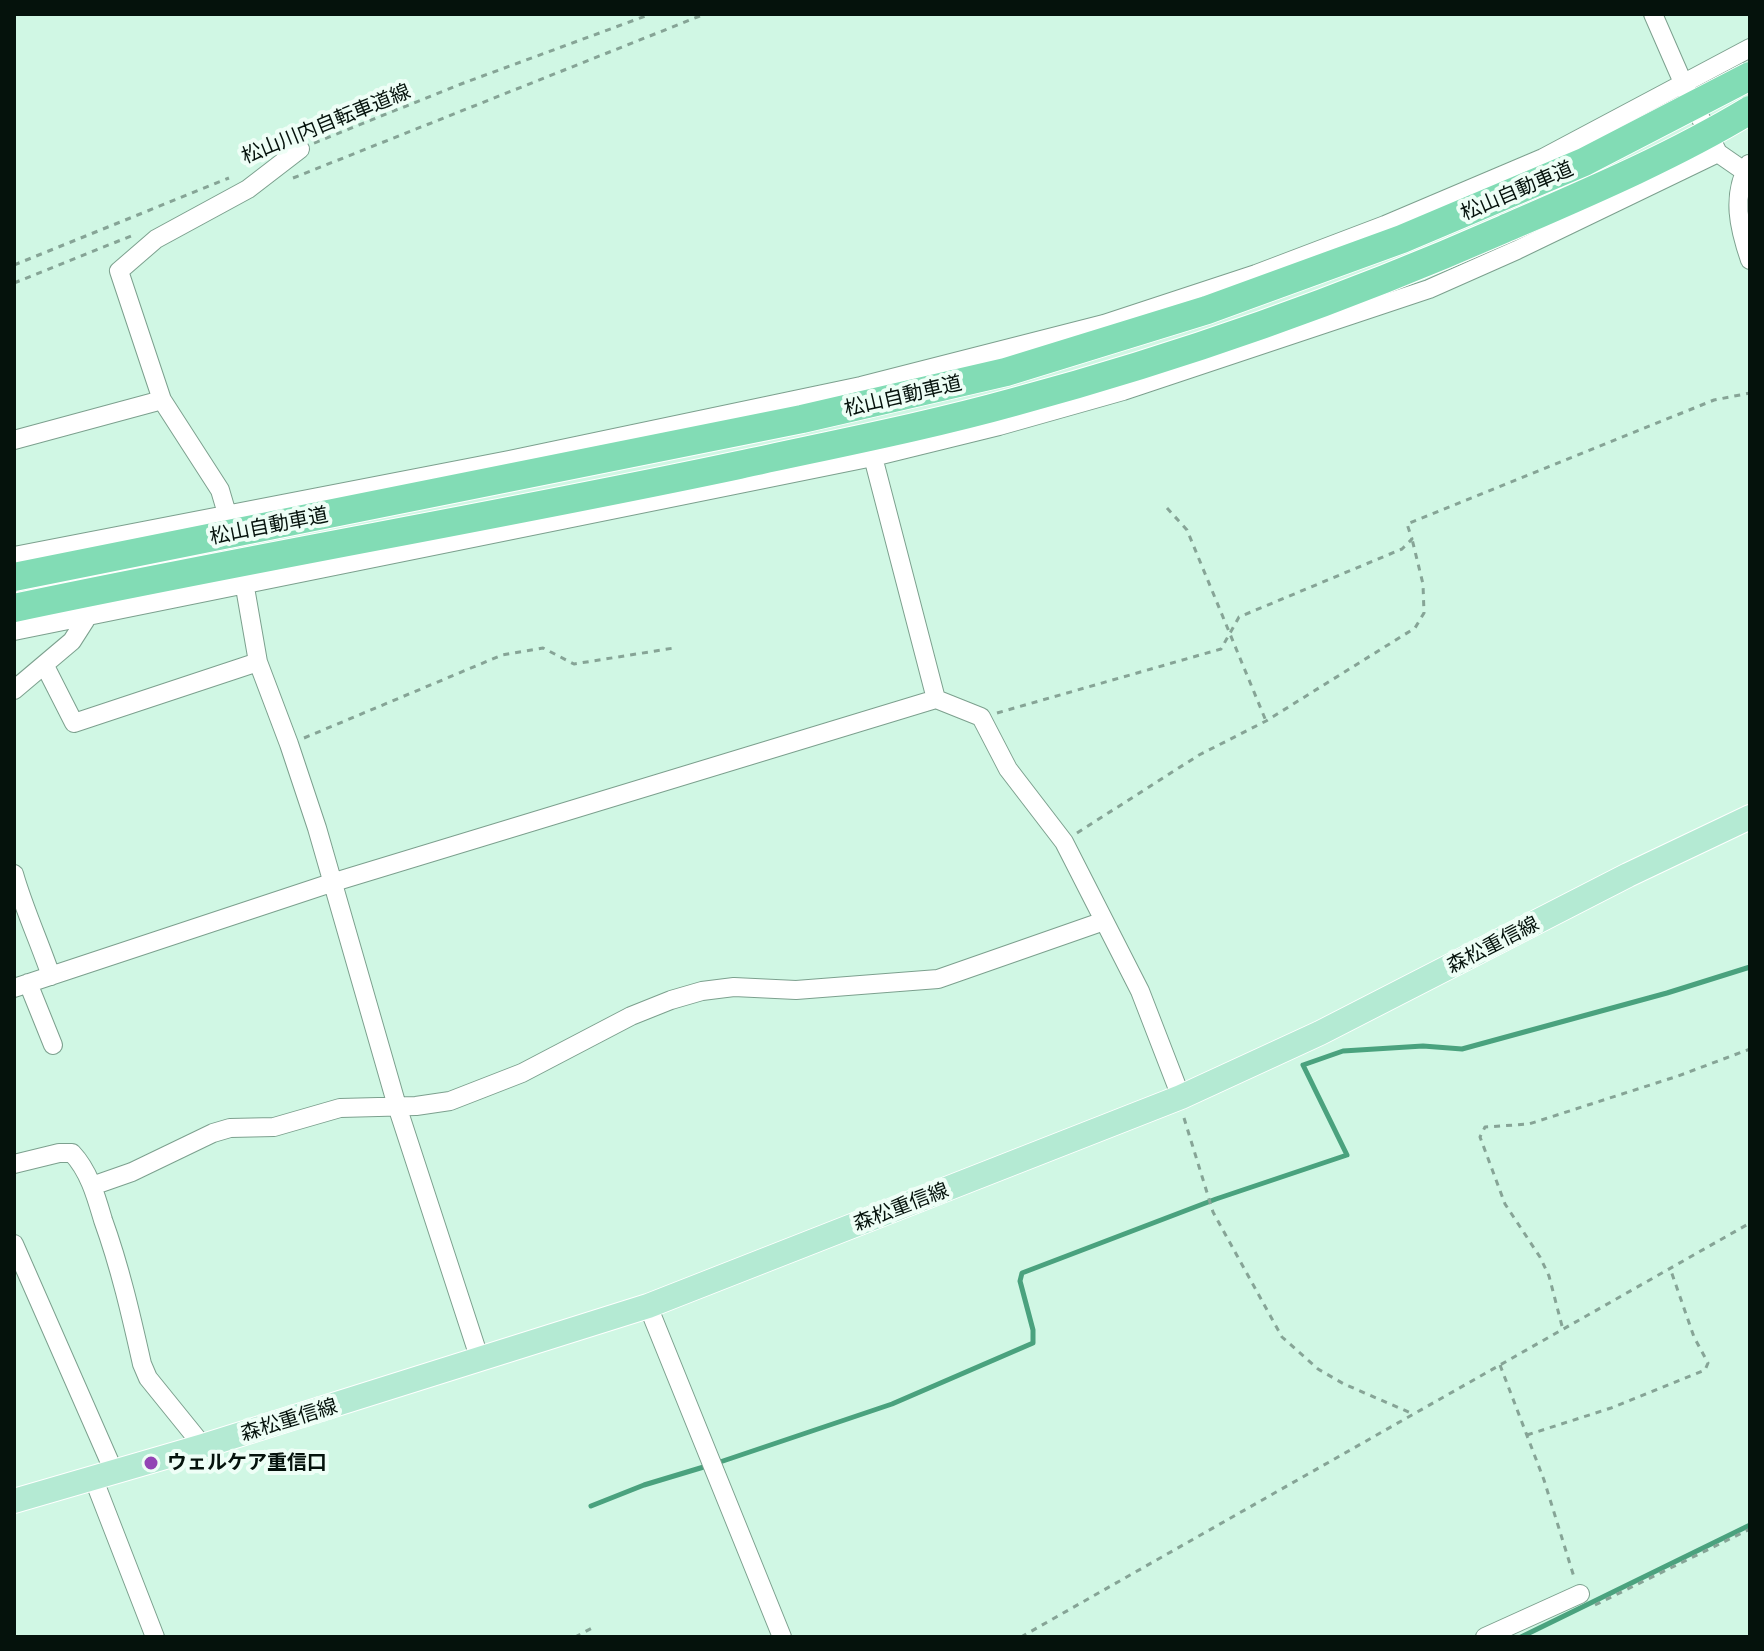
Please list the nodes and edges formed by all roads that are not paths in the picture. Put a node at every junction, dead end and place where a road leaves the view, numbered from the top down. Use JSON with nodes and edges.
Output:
{"nodes":[{"id":1,"x":1653,"y":14,"type":"edge"},
{"id":2,"x":1750,"y":48,"type":"edge"},
{"id":3,"x":1750,"y":76,"type":"edge"},
{"id":4,"x":1684,"y":85,"type":"junction"},
{"id":5,"x":1750,"y":110,"type":"edge"},
{"id":6,"x":300,"y":149,"type":"road end"},
{"id":7,"x":1718,"y":153,"type":"junction"},
{"id":8,"x":1747,"y":166,"type":"edge"},
{"id":9,"x":1750,"y":260,"type":"edge"},
{"id":10,"x":162,"y":400,"type":"junction"},
{"id":11,"x":14,"y":440,"type":"edge"},
{"id":12,"x":873,"y":457,"type":"junction"},
{"id":13,"x":228,"y":514,"type":"junction"},
{"id":14,"x":14,"y":556,"type":"edge"},
{"id":15,"x":14,"y":577,"type":"edge"},
{"id":16,"x":245,"y":585,"type":"junction"},
{"id":17,"x":14,"y":608,"type":"edge"},
{"id":18,"x":88,"y":616,"type":"junction"},
{"id":19,"x":14,"y":631,"type":"edge"},
{"id":20,"x":258,"y":662,"type":"junction"},
{"id":21,"x":45,"y":666,"type":"junction"},
{"id":22,"x":14,"y":690,"type":"edge"},
{"id":23,"x":936,"y":699,"type":"junction"},
{"id":24,"x":1750,"y":817,"type":"edge"},
{"id":25,"x":14,"y":874,"type":"edge"},
{"id":26,"x":331,"y":883,"type":"junction"},
{"id":27,"x":1104,"y":921,"type":"junction"},
{"id":28,"x":51,"y":976,"type":"junction"},
{"id":29,"x":21,"y":985,"type":"edge"},
{"id":30,"x":53,"y":1045,"type":"dead end"},
{"id":31,"x":1181,"y":1097,"type":"junction"},
{"id":32,"x":397,"y":1106,"type":"junction"},
{"id":33,"x":14,"y":1164,"type":"edge"},
{"id":34,"x":92,"y":1186,"type":"junction"},
{"id":35,"x":14,"y":1244,"type":"edge"},
{"id":36,"x":648,"y":1306,"type":"junction"},
{"id":37,"x":480,"y":1360,"type":"junction"},
{"id":38,"x":203,"y":1446,"type":"junction"},
{"id":39,"x":104,"y":1477,"type":"junction"},
{"id":40,"x":14,"y":1501,"type":"edge"},
{"id":41,"x":1580,"y":1594,"type":"road end"},
{"id":42,"x":155,"y":1637,"type":"edge"},
{"id":43,"x":782,"y":1637,"type":"edge"},
{"id":44,"x":1485,"y":1637,"type":"edge"}],
"edges":[{"from":1,"to":4,"type":"street"},
{"from":2,"to":4,"type":"street"},
{"from":3,"to":15,"type":"highway","name":"松山自動車道","bridge":true},
{"from":4,"to":7,"type":"street"},
{"from":4,"to":13,"type":"street"},
{"from":5,"to":17,"type":"highway","name":"松山自動車道","bridge":true},
{"from":6,"to":10,"type":"street"},
{"from":7,"to":8,"type":"street"},
{"from":7,"to":12,"type":"street"},
{"from":8,"to":9,"type":"street"},
{"from":10,"to":11,"type":"street"},
{"from":10,"to":13,"type":"street"},
{"from":12,"to":16,"type":"street"},
{"from":12,"to":23,"type":"street"},
{"from":13,"to":14,"type":"street"},
{"from":13,"to":16,"type":"street"},
{"from":16,"to":18,"type":"street"},
{"from":16,"to":20,"type":"street"},
{"from":18,"to":19,"type":"street"},
{"from":18,"to":21,"type":"street"},
{"from":20,"to":21,"type":"street"},
{"from":20,"to":26,"type":"street"},
{"from":21,"to":22,"type":"street"},
{"from":23,"to":26,"type":"street"},
{"from":23,"to":27,"type":"street"},
{"from":24,"to":31,"type":"main road","name":"森松重信線"},
{"from":25,"to":28,"type":"street"},
{"from":26,"to":28,"type":"street"},
{"from":26,"to":32,"type":"street"},
{"from":27,"to":31,"type":"street"},
{"from":27,"to":32,"type":"street"},
{"from":28,"to":29,"type":"street"},
{"from":29,"to":30,"type":"street"},
{"from":31,"to":36,"type":"main road","name":"森松重信線"},
{"from":32,"to":34,"type":"street"},
{"from":32,"to":37,"type":"street"},
{"from":33,"to":34,"type":"street"},
{"from":34,"to":38,"type":"street"},
{"from":35,"to":39,"type":"street"},
{"from":36,"to":37,"type":"main road","name":"森松重信線"},
{"from":36,"to":43,"type":"street"},
{"from":37,"to":38,"type":"main road","name":"森松重信線"},
{"from":38,"to":39,"type":"main road","name":"森松重信線"},
{"from":39,"to":40,"type":"main road","name":"森松重信線"},
{"from":39,"to":42,"type":"street"},
{"from":41,"to":44,"type":"street"}]}
